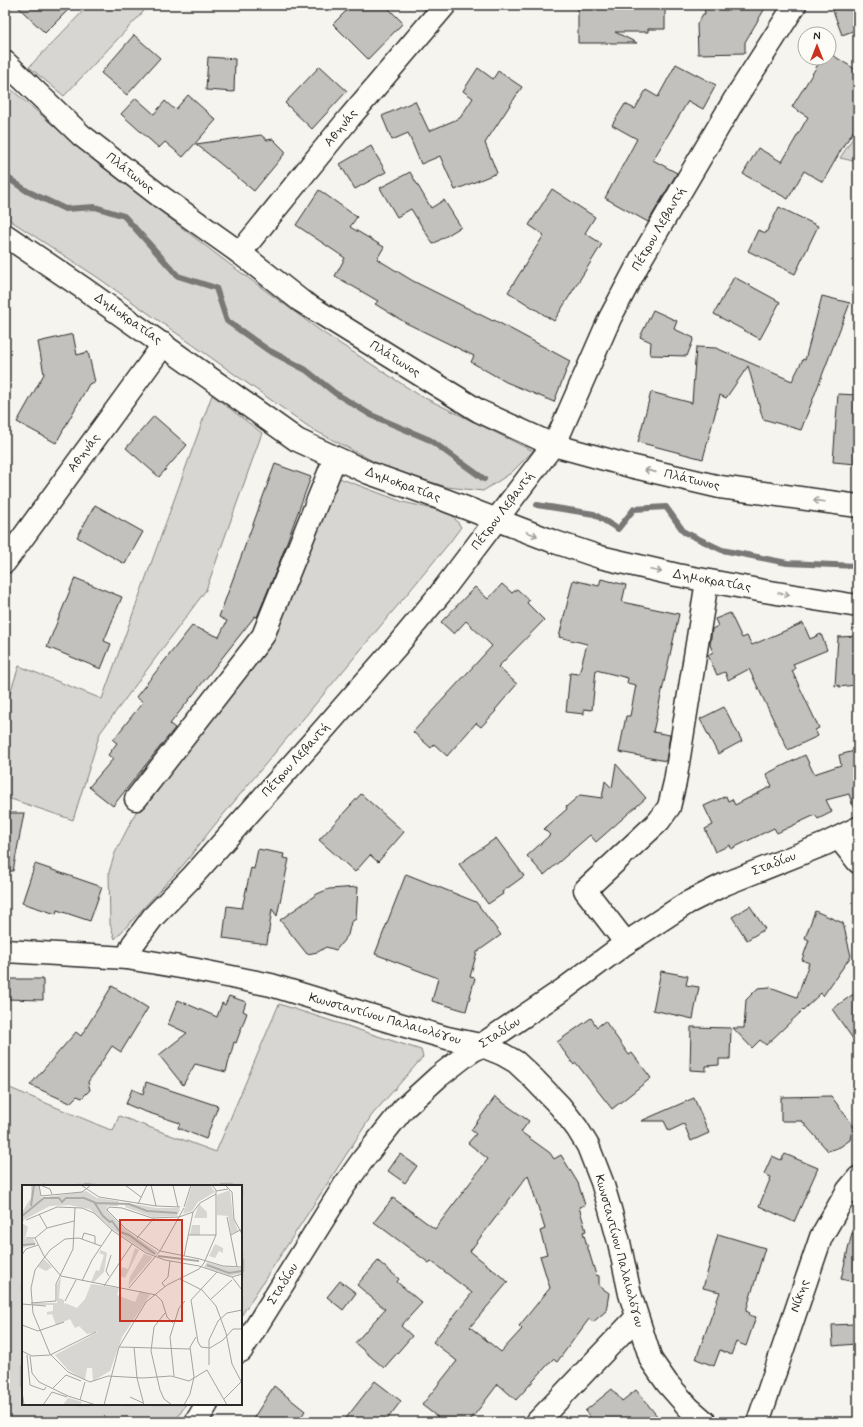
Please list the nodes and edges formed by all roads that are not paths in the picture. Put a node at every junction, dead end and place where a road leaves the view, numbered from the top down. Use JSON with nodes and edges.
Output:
{"nodes":[{"id":1,"x":446,"y":5,"type":"edge"},
{"id":2,"x":795,"y":5,"type":"edge"},
{"id":3,"x":5,"y":62,"type":"edge"},
{"id":4,"x":5,"y":236,"type":"edge"},
{"id":5,"x":240,"y":253,"type":"junction"},
{"id":6,"x":164,"y":344,"type":"junction"},
{"id":7,"x":553,"y":445,"type":"junction"},
{"id":8,"x":335,"y":458,"type":"junction"},
{"id":9,"x":858,"y":506,"type":"edge"},
{"id":10,"x":496,"y":520,"type":"junction"},
{"id":11,"x":5,"y":562,"type":"edge"},
{"id":12,"x":707,"y":581,"type":"junction"},
{"id":13,"x":858,"y":606,"type":"edge"},
{"id":14,"x":136,"y":799,"type":"dead end"},
{"id":15,"x":848,"y":833,"type":"edge"},
{"id":16,"x":858,"y":862,"type":"edge"},
{"id":17,"x":626,"y":943,"type":"junction"},
{"id":18,"x":5,"y":950,"type":"edge"},
{"id":19,"x":128,"y":958,"type":"junction"},
{"id":20,"x":480,"y":1045,"type":"junction"},
{"id":21,"x":858,"y":1178,"type":"edge"},
{"id":22,"x":636,"y":1318,"type":"junction"},
{"id":23,"x":242,"y":1349,"type":"edge"},
{"id":24,"x":206,"y":1405,"type":"edge"},
{"id":25,"x":196,"y":1422,"type":"edge"},
{"id":26,"x":537,"y":1422,"type":"edge"},
{"id":27,"x":705,"y":1422,"type":"edge"},
{"id":28,"x":758,"y":1422,"type":"edge"}],
"edges":[{"from":1,"to":5,"type":"street","name":"Αθηνάς"},
{"from":2,"to":7,"type":"street","name":"Πέτρου Λεβαντή"},
{"from":3,"to":5,"type":"street","name":"Πλάτωνος"},
{"from":4,"to":6,"type":"street","name":"Δημοκρατίας"},
{"from":5,"to":7,"type":"street","name":"Πλάτωνος"},
{"from":6,"to":8,"type":"street","name":"Δημοκρατίας"},
{"from":6,"to":11,"type":"street","name":"Αθηνάς"},
{"from":9,"to":7,"type":"street","name":"Πλάτωνος","one_way":true},
{"from":7,"to":10,"type":"street","name":"Πέτρου Λεβαντή"},
{"from":8,"to":10,"type":"street","name":"Δημοκρατίας"},
{"from":8,"to":14,"type":"street"},
{"from":10,"to":12,"type":"street","name":"Δημοκρατίας","one_way":true},
{"from":10,"to":19,"type":"street","name":"Πέτρου Λεβαντή"},
{"from":12,"to":13,"type":"street","name":"Δημοκρατίας","one_way":true},
{"from":12,"to":17,"type":"street"},
{"from":15,"to":16,"type":"street"},
{"from":15,"to":17,"type":"street","name":"Σταδίου"},
{"from":17,"to":20,"type":"street","name":"Σταδίου"},
{"from":18,"to":19,"type":"street","name":"Κωνσταντίνου Παλαιολόγου"},
{"from":19,"to":20,"type":"street","name":"Κωνσταντίνου Παλαιολόγου"},
{"from":20,"to":22,"type":"street","name":"Κωνσταντίνου Παλαιολόγου"},
{"from":20,"to":23,"type":"street","name":"Σταδίου"},
{"from":21,"to":28,"type":"street","name":"Νίκης"},
{"from":22,"to":26,"type":"street"},
{"from":22,"to":27,"type":"street","name":"Κωνσταντίνου Παλαιολόγου"},
{"from":24,"to":25,"type":"street"}]}
